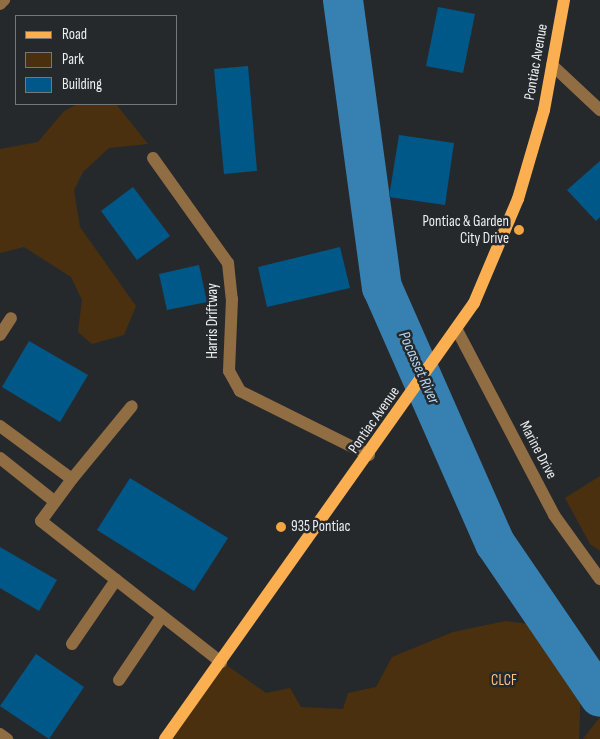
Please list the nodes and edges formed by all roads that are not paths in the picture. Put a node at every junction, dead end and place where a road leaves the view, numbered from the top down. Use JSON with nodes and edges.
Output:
{"nodes":[{"id":1,"x":4,"y":0,"type":"edge"},
{"id":2,"x":564,"y":0,"type":"edge"},
{"id":3,"x":0,"y":4,"type":"edge"},
{"id":4,"x":552,"y":64,"type":"junction"},
{"id":5,"x":600,"y":110,"type":"edge"},
{"id":6,"x":153,"y":158,"type":"dead end"},
{"id":7,"x":11,"y":318,"type":"dead end"},
{"id":8,"x":456,"y":330,"type":"junction"},
{"id":9,"x":0,"y":335,"type":"edge"},
{"id":10,"x":132,"y":406,"type":"dead end"},
{"id":11,"x":0,"y":426,"type":"edge"},
{"id":12,"x":369,"y":455,"type":"junction"},
{"id":13,"x":0,"y":458,"type":"edge"},
{"id":14,"x":72,"y":479,"type":"junction"},
{"id":15,"x":54,"y":501,"type":"junction"},
{"id":16,"x":116,"y":580,"type":"junction"},
{"id":17,"x":600,"y":580,"type":"edge"},
{"id":18,"x":162,"y":616,"type":"junction"},
{"id":19,"x":72,"y":644,"type":"dead end"},
{"id":20,"x":220,"y":662,"type":"junction"},
{"id":21,"x":119,"y":680,"type":"dead end"},
{"id":22,"x":0,"y":734,"type":"edge"},
{"id":23,"x":7,"y":739,"type":"edge"},
{"id":24,"x":165,"y":739,"type":"edge"}],
"edges":[{"from":1,"to":3,"type":"street"},
{"from":2,"to":4,"type":"main road","name":"Pontiac Avenue"},
{"from":4,"to":5,"type":"street"},
{"from":4,"to":8,"type":"main road","name":"Pontiac Avenue"},
{"from":6,"to":12,"type":"street","name":"Harris Driftway"},
{"from":7,"to":9,"type":"street"},
{"from":8,"to":12,"type":"main road","name":"Pontiac Avenue"},
{"from":8,"to":17,"type":"street","name":"Marine Drive"},
{"from":10,"to":14,"type":"street"},
{"from":11,"to":14,"type":"street"},
{"from":12,"to":20,"type":"main road","name":"Pontiac Avenue"},
{"from":13,"to":15,"type":"street"},
{"from":14,"to":15,"type":"street"},
{"from":15,"to":16,"type":"street"},
{"from":16,"to":18,"type":"street"},
{"from":16,"to":19,"type":"street"},
{"from":18,"to":20,"type":"street"},
{"from":18,"to":21,"type":"street"},
{"from":20,"to":24,"type":"main road","name":"Pontiac Avenue"},
{"from":22,"to":23,"type":"street"}]}
